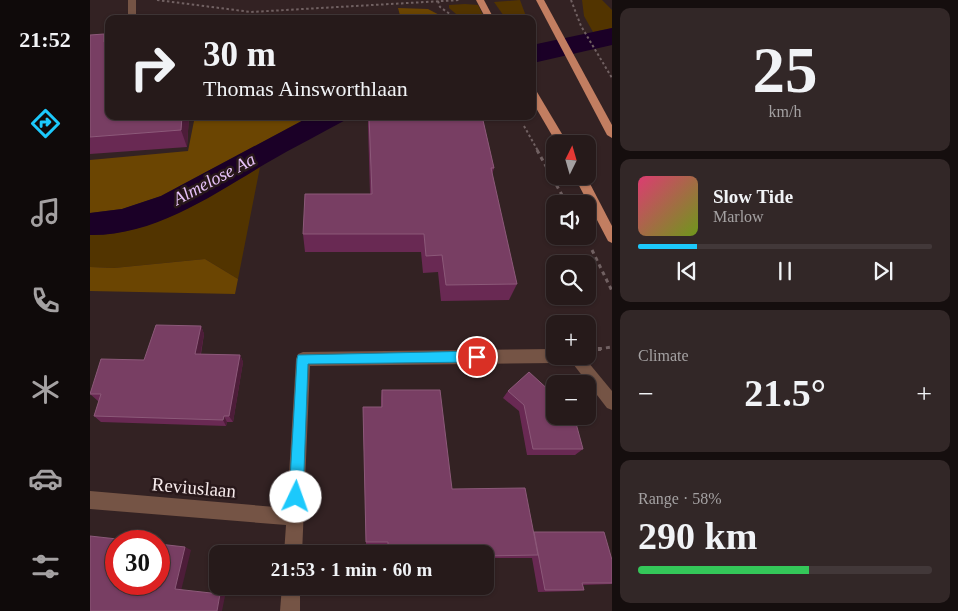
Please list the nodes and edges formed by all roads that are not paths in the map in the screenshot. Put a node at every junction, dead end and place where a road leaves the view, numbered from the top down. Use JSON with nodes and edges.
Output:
{"nodes":[{"id":1,"x":132,"y":0,"type":"edge"},
{"id":2,"x":480,"y":0,"type":"edge"},
{"id":3,"x":540,"y":0,"type":"edge"},
{"id":4,"x":132,"y":15,"type":"edge"},
{"id":5,"x":488,"y":15,"type":"edge"},
{"id":6,"x":536,"y":99,"type":"edge"},
{"id":7,"x":558,"y":135,"type":"edge"},
{"id":8,"x":612,"y":135,"type":"edge"},
{"id":9,"x":585,"y":185,"type":"edge"},
{"id":10,"x":612,"y":238,"type":"edge"},
{"id":11,"x":546,"y":356,"type":"edge"},
{"id":12,"x":581,"y":365,"type":"edge"},
{"id":13,"x":612,"y":403,"type":"edge"},
{"id":14,"x":90,"y":500,"type":"edge"},
{"id":15,"x":295,"y":517,"type":"junction"},
{"id":16,"x":293,"y":545,"type":"edge"},
{"id":17,"x":291,"y":595,"type":"edge"},
{"id":18,"x":290,"y":611,"type":"edge"}],
"edges":[{"from":1,"to":4,"type":"lane"},
{"from":2,"to":5,"type":"main road"},
{"from":3,"to":8,"type":"main road"},
{"from":6,"to":7,"type":"main road"},
{"from":9,"to":10,"type":"main road"},
{"from":11,"to":15,"type":"street"},
{"from":12,"to":13,"type":"street"},
{"from":14,"to":15,"type":"street","name":"Reviuslaan"},
{"from":15,"to":16,"type":"street"},
{"from":17,"to":18,"type":"street"}]}
